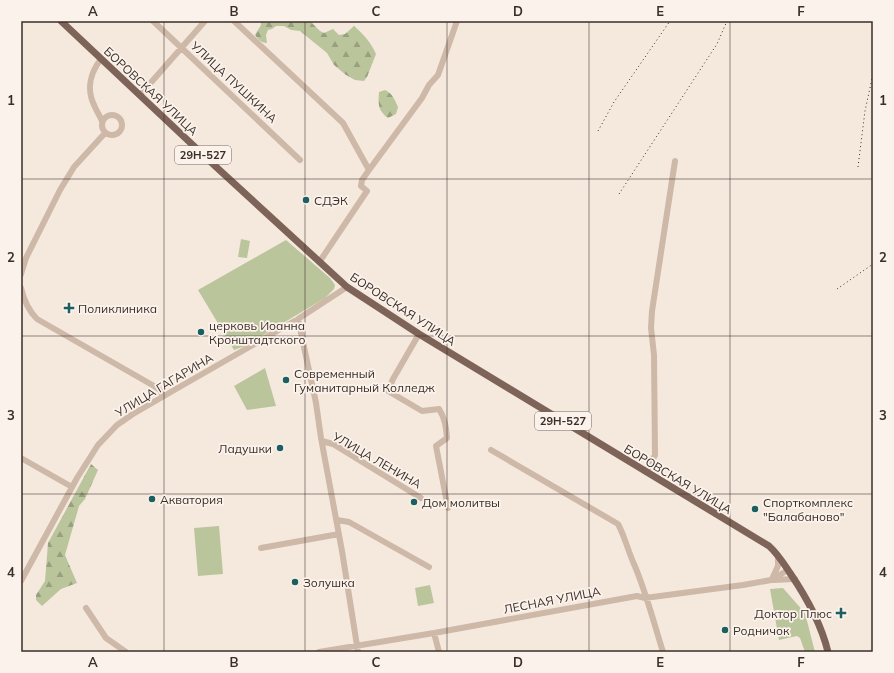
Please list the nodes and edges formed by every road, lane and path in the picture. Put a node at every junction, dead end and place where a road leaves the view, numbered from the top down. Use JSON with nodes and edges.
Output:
{"nodes":[{"id":1,"x":61,"y":21,"type":"edge"},
{"id":2,"x":153,"y":21,"type":"edge"},
{"id":3,"x":205,"y":21,"type":"edge"},
{"id":4,"x":234,"y":21,"type":"edge"},
{"id":5,"x":457,"y":21,"type":"edge"},
{"id":6,"x":181,"y":48,"type":"junction"},
{"id":7,"x":101,"y":59,"type":"junction"},
{"id":8,"x":140,"y":95,"type":"junction"},
{"id":9,"x":91,"y":97,"type":"junction"},
{"id":10,"x":110,"y":115,"type":"junction"},
{"id":11,"x":102,"y":121,"type":"junction"},
{"id":12,"x":105,"y":133,"type":"junction"},
{"id":13,"x":300,"y":160,"type":"dead end"},
{"id":14,"x":675,"y":161,"type":"dead end"},
{"id":15,"x":369,"y":170,"type":"junction"},
{"id":16,"x":320,"y":261,"type":"junction"},
{"id":17,"x":21,"y":274,"type":"edge"},
{"id":18,"x":347,"y":287,"type":"junction"},
{"id":19,"x":21,"y":288,"type":"edge"},
{"id":20,"x":298,"y":319,"type":"junction"},
{"id":21,"x":419,"y":334,"type":"junction"},
{"id":22,"x":163,"y":396,"type":"junction"},
{"id":23,"x":322,"y":441,"type":"junction"},
{"id":24,"x":491,"y":450,"type":"dead end"},
{"id":25,"x":21,"y":458,"type":"edge"},
{"id":26,"x":646,"y":472,"type":"junction"},
{"id":27,"x":72,"y":487,"type":"junction"},
{"id":28,"x":421,"y":498,"type":"dead end"},
{"id":29,"x":448,"y":508,"type":"dead end"},
{"id":30,"x":337,"y":520,"type":"junction"},
{"id":31,"x":339,"y":534,"type":"junction"},
{"id":32,"x":261,"y":548,"type":"dead end"},
{"id":33,"x":778,"y":556,"type":"junction"},
{"id":34,"x":430,"y":567,"type":"dead end"},
{"id":35,"x":788,"y":570,"type":"junction"},
{"id":36,"x":794,"y":579,"type":"junction"},
{"id":37,"x":771,"y":580,"type":"junction"},
{"id":38,"x":21,"y":581,"type":"edge"},
{"id":39,"x":645,"y":598,"type":"junction"},
{"id":40,"x":86,"y":608,"type":"dead end"},
{"id":41,"x":434,"y":633,"type":"junction"},
{"id":42,"x":357,"y":649,"type":"edge"},
{"id":43,"x":126,"y":652,"type":"edge"},
{"id":44,"x":318,"y":652,"type":"edge"},
{"id":45,"x":439,"y":652,"type":"edge"},
{"id":46,"x":663,"y":652,"type":"edge"},
{"id":47,"x":828,"y":652,"type":"edge"}],
"edges":[{"from":1,"to":7,"type":"main road","name":"БОРОВСКАЯ УЛИЦА","number":"29Н-527"},
{"from":2,"to":6,"type":"street","name":"УЛИЦА ПУШКИНА"},
{"from":3,"to":6,"type":"street"},
{"from":4,"to":15,"type":"street"},
{"from":5,"to":15,"type":"street"},
{"from":6,"to":8,"type":"street"},
{"from":6,"to":13,"type":"street","name":"УЛИЦА ПУШКИНА"},
{"from":7,"to":8,"type":"main road","name":"БОРОВСКАЯ УЛИЦА","number":"29Н-527"},
{"from":7,"to":9,"type":"street"},
{"from":8,"to":16,"type":"main road","name":"БОРОВСКАЯ УЛИЦА","number":"29Н-527"},
{"from":9,"to":10,"type":"street"},
{"from":9,"to":11,"type":"street"},
{"from":10,"to":11,"type":"street"},
{"from":10,"to":12,"type":"street"},
{"from":11,"to":12,"type":"street"},
{"from":12,"to":17,"type":"street"},
{"from":14,"to":26,"type":"street"},
{"from":15,"to":16,"type":"street"},
{"from":16,"to":18,"type":"main road","name":"БОРОВСКАЯ УЛИЦА","number":"29Н-527"},
{"from":18,"to":20,"type":"street","name":"УЛИЦА ГАГАРИНА"},
{"from":18,"to":21,"type":"main road","name":"БОРОВСКАЯ УЛИЦА","number":"29Н-527"},
{"from":19,"to":22,"type":"street"},
{"from":20,"to":22,"type":"street","name":"УЛИЦА ГАГАРИНА"},
{"from":20,"to":23,"type":"street"},
{"from":21,"to":26,"type":"main road","name":"БОРОВСКАЯ УЛИЦА","number":"29Н-527"},
{"from":21,"to":29,"type":"street"},
{"from":22,"to":27,"type":"street","name":"УЛИЦА ГАГАРИНА"},
{"from":23,"to":28,"type":"street","name":"УЛИЦА ЛЕНИНА"},
{"from":23,"to":30,"type":"street"},
{"from":24,"to":39,"type":"street"},
{"from":25,"to":27,"type":"street"},
{"from":26,"to":33,"type":"main road","name":"БОРОВСКАЯ УЛИЦА","number":"29Н-527"},
{"from":27,"to":38,"type":"street","name":"УЛИЦА ГАГАРИНА"},
{"from":30,"to":31,"type":"street"},
{"from":30,"to":34,"type":"street"},
{"from":31,"to":32,"type":"street"},
{"from":31,"to":42,"type":"street"},
{"from":33,"to":35,"type":"main road","number":"29Н-527"},
{"from":33,"to":37,"type":"street"},
{"from":35,"to":36,"type":"main road","number":"29Н-527"},
{"from":35,"to":37,"type":"street","name":"ЛЕСНАЯ УЛИЦА"},
{"from":36,"to":37,"type":"street"},
{"from":36,"to":47,"type":"main road","number":"29Н-527"},
{"from":37,"to":39,"type":"street","name":"ЛЕСНАЯ УЛИЦА"},
{"from":39,"to":41,"type":"street","name":"ЛЕСНАЯ УЛИЦА"},
{"from":39,"to":46,"type":"street"},
{"from":40,"to":43,"type":"street"},
{"from":41,"to":42,"type":"street","name":"ЛЕСНАЯ УЛИЦА"},
{"from":41,"to":45,"type":"street"},
{"from":42,"to":44,"type":"street","name":"ЛЕСНАЯ УЛИЦА"}]}
